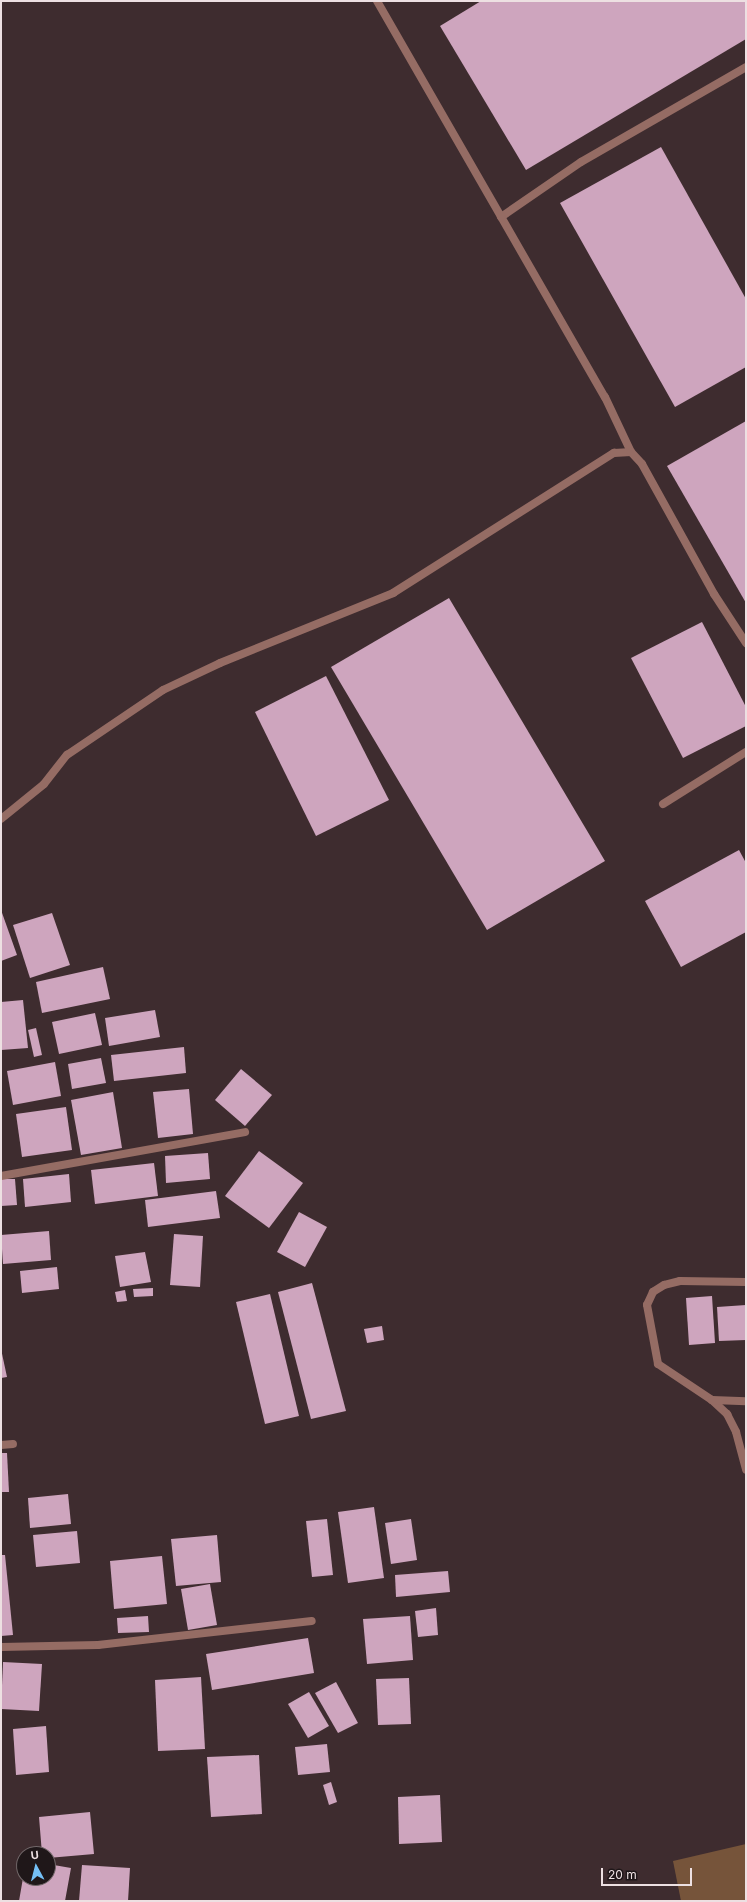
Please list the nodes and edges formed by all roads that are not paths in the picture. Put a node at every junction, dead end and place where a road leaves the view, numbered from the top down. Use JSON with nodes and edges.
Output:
{"nodes":[{"id":1,"x":376,"y":1,"type":"edge"},
{"id":2,"x":746,"y":66,"type":"edge"},
{"id":3,"x":501,"y":217,"type":"junction"},
{"id":4,"x":631,"y":452,"type":"junction"},
{"id":5,"x":746,"y":642,"type":"edge"},
{"id":6,"x":746,"y":752,"type":"edge"},
{"id":7,"x":663,"y":804,"type":"dead end"},
{"id":8,"x":1,"y":819,"type":"edge"},
{"id":9,"x":245,"y":1132,"type":"dead end"},
{"id":10,"x":1,"y":1176,"type":"edge"},
{"id":11,"x":746,"y":1282,"type":"edge"},
{"id":12,"x":712,"y":1400,"type":"junction"},
{"id":13,"x":746,"y":1401,"type":"edge"},
{"id":14,"x":13,"y":1444,"type":"dead end"},
{"id":15,"x":1,"y":1445,"type":"edge"},
{"id":16,"x":746,"y":1470,"type":"edge"},
{"id":17,"x":312,"y":1621,"type":"dead end"},
{"id":18,"x":1,"y":1647,"type":"edge"}],
"edges":[{"from":1,"to":3,"type":"street"},
{"from":2,"to":3,"type":"street"},
{"from":3,"to":4,"type":"street"},
{"from":4,"to":5,"type":"street"},
{"from":4,"to":8,"type":"street"},
{"from":6,"to":7,"type":"street"},
{"from":9,"to":10,"type":"street"},
{"from":11,"to":12,"type":"street"},
{"from":12,"to":13,"type":"street"},
{"from":12,"to":16,"type":"street"},
{"from":14,"to":15,"type":"street"},
{"from":17,"to":18,"type":"street"}]}
